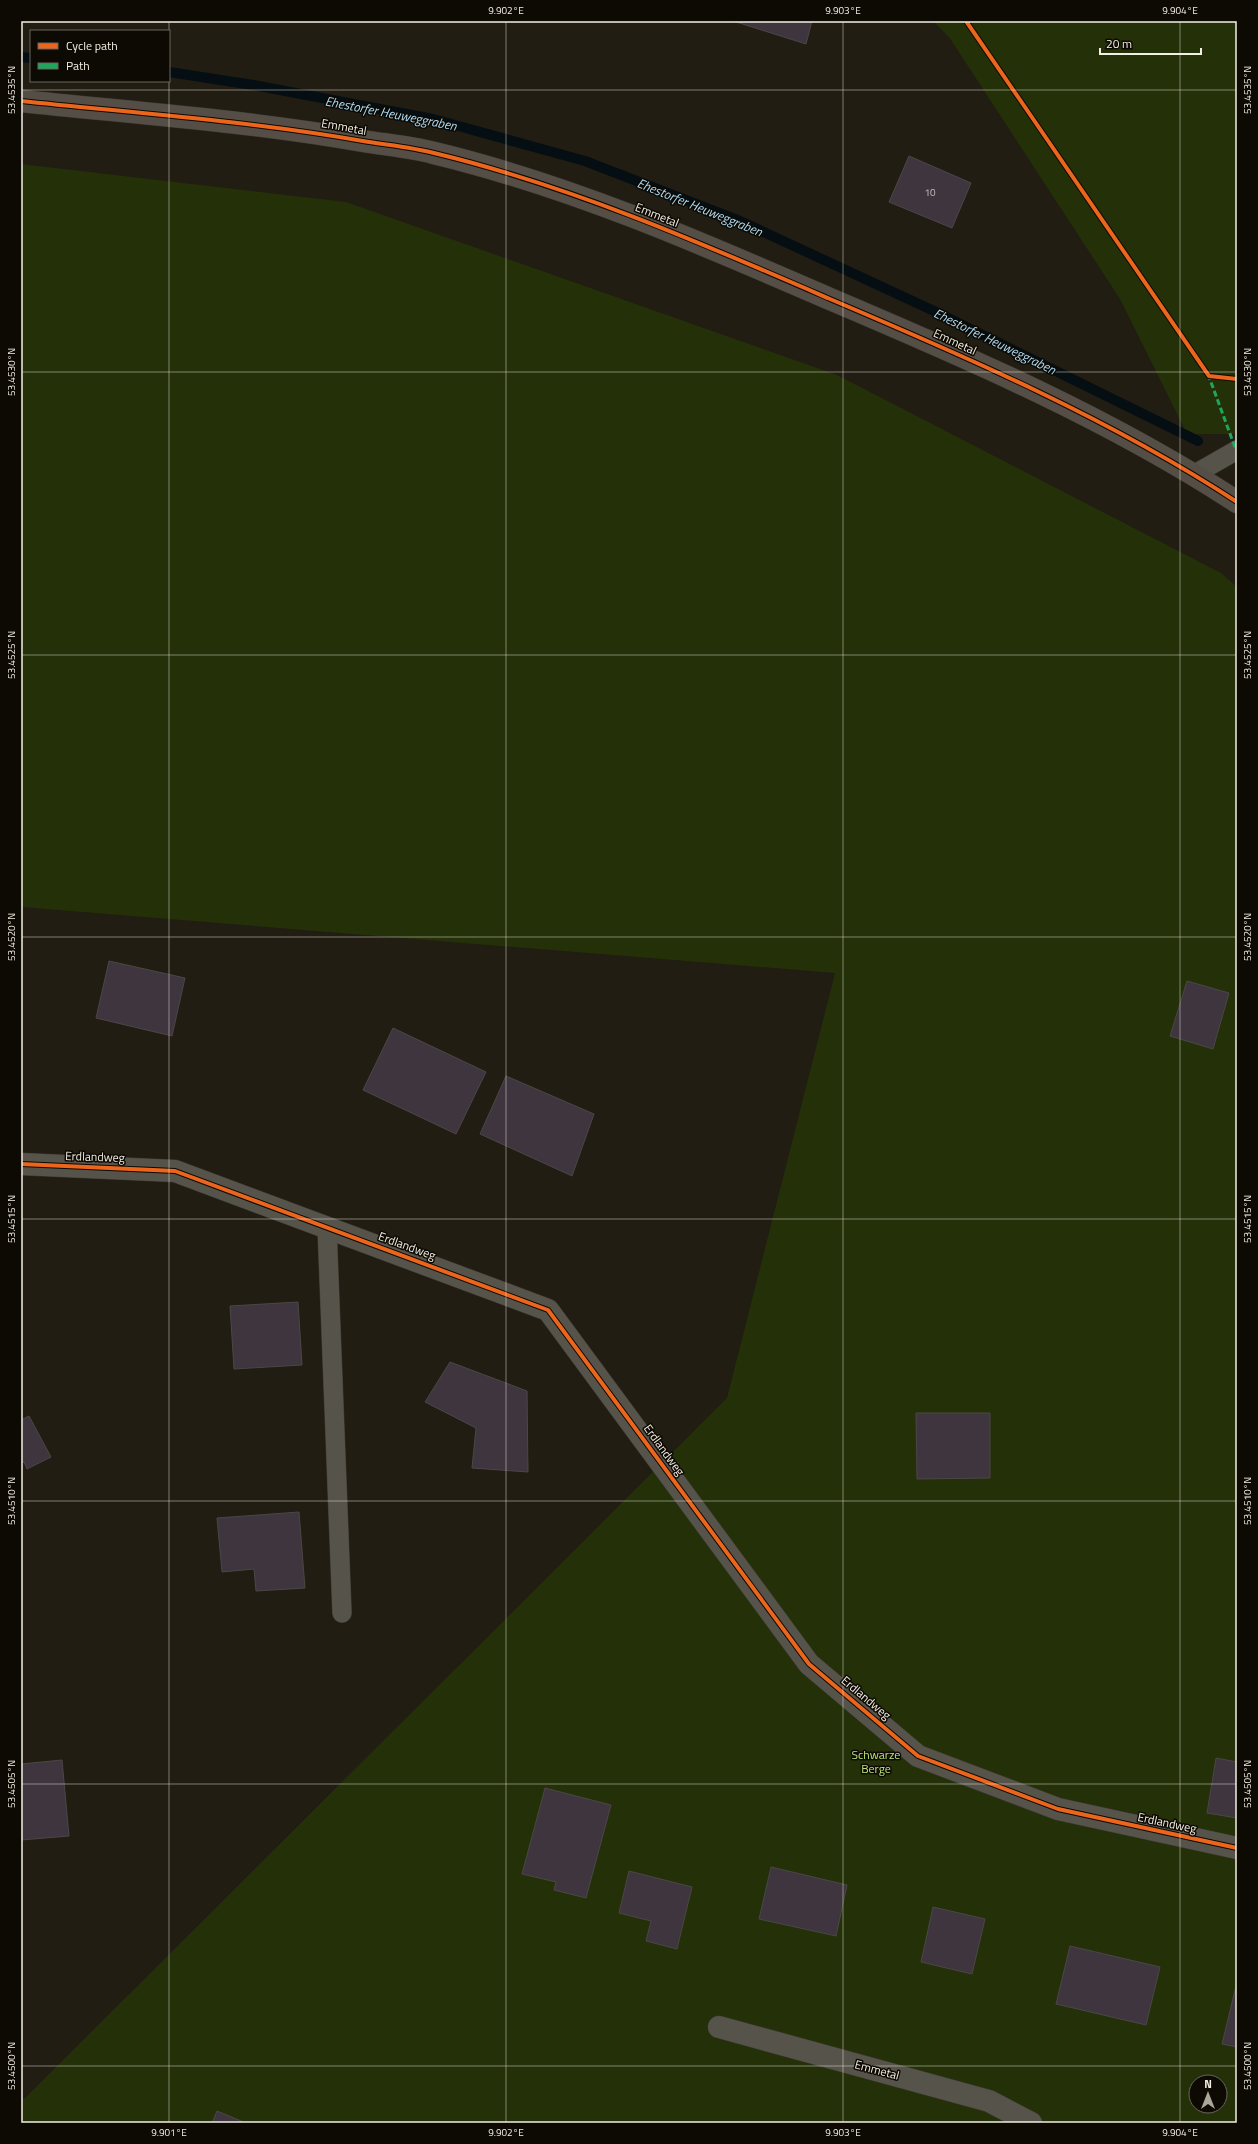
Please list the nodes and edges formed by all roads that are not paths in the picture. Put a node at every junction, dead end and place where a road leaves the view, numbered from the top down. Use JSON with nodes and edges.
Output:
{"nodes":[{"id":1,"x":21,"y":101,"type":"edge"},
{"id":2,"x":1237,"y":450,"type":"edge"},
{"id":3,"x":1195,"y":474,"type":"junction"},
{"id":4,"x":1237,"y":502,"type":"edge"},
{"id":5,"x":21,"y":1164,"type":"edge"},
{"id":6,"x":327,"y":1227,"type":"junction"},
{"id":7,"x":342,"y":1613,"type":"dead end"},
{"id":8,"x":1237,"y":1848,"type":"edge"},
{"id":9,"x":719,"y":2027,"type":"dead end"},
{"id":10,"x":1031,"y":2123,"type":"edge"}],
"edges":[{"from":1,"to":3,"type":"main road","name":"Emmetal"},
{"from":2,"to":3,"type":"lane"},
{"from":3,"to":4,"type":"main road","name":"Emmetal"},
{"from":5,"to":6,"type":"street","name":"Erdlandweg"},
{"from":6,"to":7,"type":"lane"},
{"from":6,"to":8,"type":"street","name":"Erdlandweg"},
{"from":9,"to":10,"type":"street","name":"Emmetal"}]}
